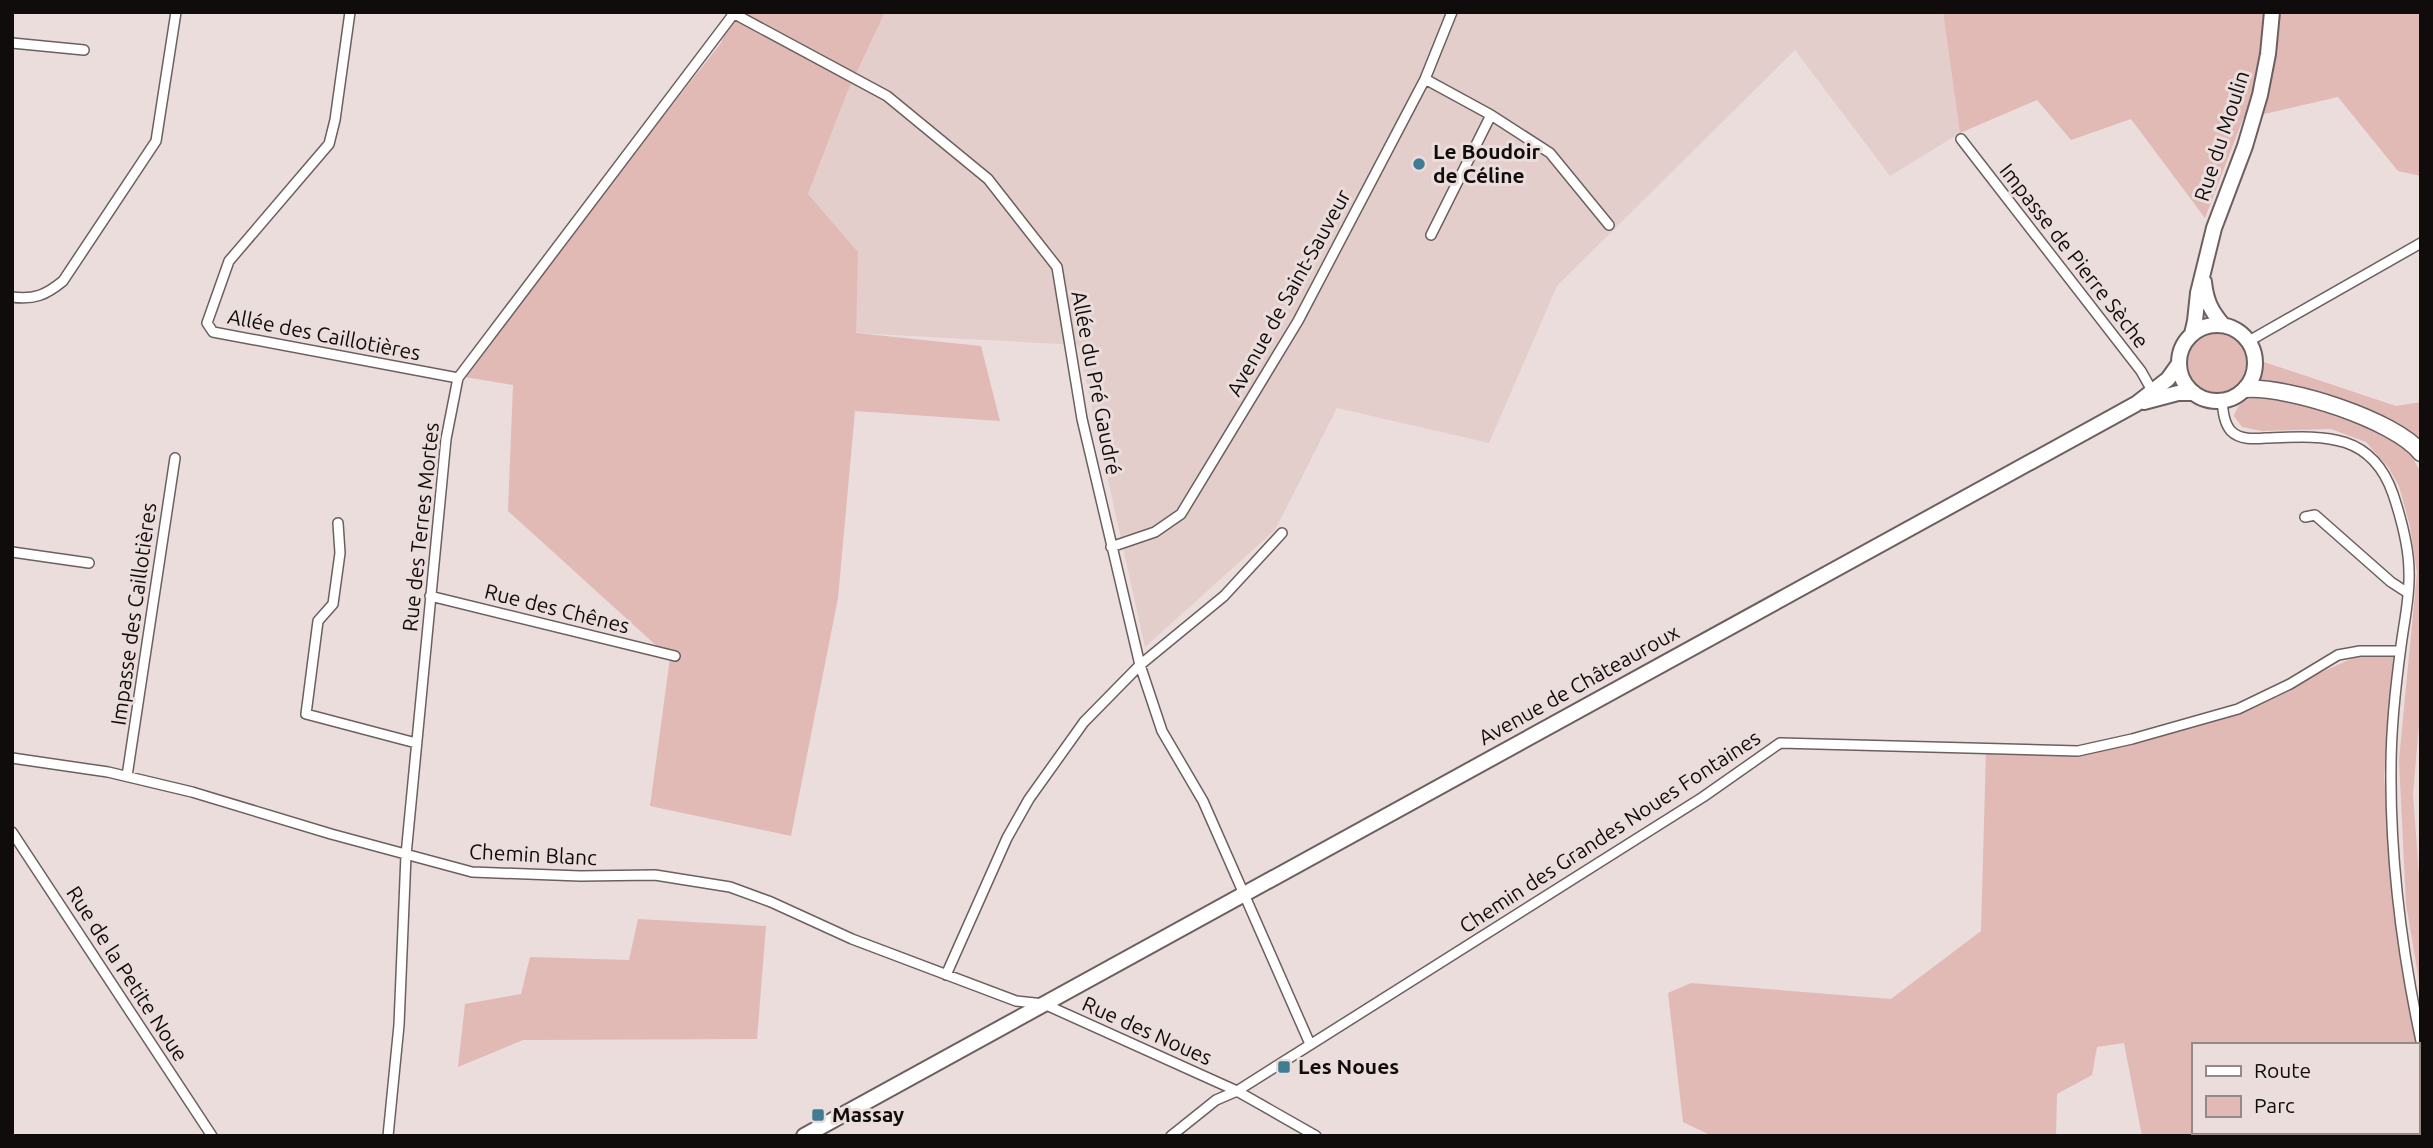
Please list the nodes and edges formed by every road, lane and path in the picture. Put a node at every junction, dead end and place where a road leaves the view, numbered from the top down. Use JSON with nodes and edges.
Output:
{"nodes":[{"id":1,"x":176,"y":12,"type":"edge"},
{"id":2,"x":350,"y":12,"type":"edge"},
{"id":3,"x":1452,"y":12,"type":"edge"},
{"id":4,"x":2272,"y":12,"type":"edge"},
{"id":5,"x":733,"y":13,"type":"edge"},
{"id":6,"x":12,"y":43,"type":"edge"},
{"id":7,"x":84,"y":50,"type":"dead end"},
{"id":8,"x":1425,"y":79,"type":"junction"},
{"id":9,"x":1492,"y":115,"type":"junction"},
{"id":10,"x":1961,"y":139,"type":"dead end"},
{"id":11,"x":1609,"y":225,"type":"dead end"},
{"id":12,"x":1431,"y":235,"type":"dead end"},
{"id":13,"x":2421,"y":243,"type":"edge"},
{"id":14,"x":2204,"y":270,"type":"junction"},
{"id":15,"x":12,"y":296,"type":"edge"},
{"id":16,"x":2223,"y":325,"type":"junction"},
{"id":17,"x":2192,"y":334,"type":"junction"},
{"id":18,"x":2249,"y":341,"type":"junction"},
{"id":19,"x":2178,"y":365,"type":"junction"},
{"id":20,"x":457,"y":378,"type":"junction"},
{"id":21,"x":2246,"y":389,"type":"junction"},
{"id":22,"x":2193,"y":393,"type":"junction"},
{"id":23,"x":2154,"y":395,"type":"junction"},
{"id":24,"x":2222,"y":401,"type":"junction"},
{"id":25,"x":2421,"y":453,"type":"edge"},
{"id":26,"x":175,"y":458,"type":"dead end"},
{"id":27,"x":2305,"y":517,"type":"dead end"},
{"id":28,"x":338,"y":523,"type":"dead end"},
{"id":29,"x":1282,"y":533,"type":"dead end"},
{"id":30,"x":1111,"y":547,"type":"junction"},
{"id":31,"x":12,"y":552,"type":"edge"},
{"id":32,"x":89,"y":563,"type":"dead end"},
{"id":33,"x":2408,"y":593,"type":"junction"},
{"id":34,"x":430,"y":596,"type":"junction"},
{"id":35,"x":2400,"y":651,"type":"junction"},
{"id":36,"x":675,"y":656,"type":"dead end"},
{"id":37,"x":1140,"y":665,"type":"junction"},
{"id":38,"x":416,"y":743,"type":"junction"},
{"id":39,"x":12,"y":758,"type":"edge"},
{"id":40,"x":127,"y":776,"type":"junction"},
{"id":41,"x":12,"y":832,"type":"edge"},
{"id":42,"x":405,"y":855,"type":"junction"},
{"id":43,"x":1244,"y":893,"type":"junction"},
{"id":44,"x":946,"y":975,"type":"junction"},
{"id":45,"x":1044,"y":1004,"type":"junction"},
{"id":46,"x":2421,"y":1041,"type":"edge"},
{"id":47,"x":1310,"y":1044,"type":"junction"},
{"id":48,"x":1237,"y":1091,"type":"junction"},
{"id":49,"x":212,"y":1136,"type":"edge"},
{"id":50,"x":388,"y":1136,"type":"edge"},
{"id":51,"x":804,"y":1136,"type":"edge"},
{"id":52,"x":1171,"y":1136,"type":"edge"},
{"id":53,"x":1316,"y":1136,"type":"edge"}],
"edges":[{"from":1,"to":15,"type":"street"},
{"from":2,"to":20,"type":"street","name":"Allée des Caillotières"},
{"from":3,"to":8,"type":"street","name":"Avenue de Saint-Sauveur"},
{"from":4,"to":14,"type":"main road","name":"Rue du Moulin"},
{"from":5,"to":20,"type":"street","name":"Rue des Terres Mortes"},
{"from":5,"to":30,"type":"street","name":"Allée du Pré Gaudré"},
{"from":6,"to":7,"type":"street"},
{"from":8,"to":9,"type":"street"},
{"from":8,"to":30,"type":"street","name":"Avenue de Saint-Sauveur"},
{"from":9,"to":11,"type":"street"},
{"from":9,"to":12,"type":"street"},
{"from":10,"to":23,"type":"street","name":"Impasse de Pierre Sèche"},
{"from":13,"to":18,"type":"street"},
{"from":14,"to":16,"type":"main road"},
{"from":14,"to":17,"type":"main road","name":"Rue du Moulin"},
{"from":16,"to":17,"type":"main road"},
{"from":16,"to":18,"type":"main road"},
{"from":17,"to":19,"type":"main road"},
{"from":18,"to":21,"type":"main road"},
{"from":19,"to":22,"type":"main road"},
{"from":19,"to":23,"type":"main road"},
{"from":20,"to":34,"type":"street","name":"Rue des Terres Mortes"},
{"from":21,"to":24,"type":"main road"},
{"from":21,"to":25,"type":"highway"},
{"from":22,"to":23,"type":"main road","name":"Avenue de Châteauroux"},
{"from":22,"to":24,"type":"main road"},
{"from":23,"to":43,"type":"main road","name":"Avenue de Châteauroux"},
{"from":24,"to":33,"type":"street"},
{"from":26,"to":40,"type":"street","name":"Impasse des Caillotières"},
{"from":27,"to":33,"type":"street"},
{"from":28,"to":38,"type":"street"},
{"from":29,"to":37,"type":"street"},
{"from":30,"to":37,"type":"street","name":"Allée du Pré Gaudré"},
{"from":31,"to":32,"type":"street"},
{"from":33,"to":35,"type":"street"},
{"from":34,"to":36,"type":"street","name":"Rue des Chênes"},
{"from":34,"to":38,"type":"street","name":"Rue des Terres Mortes"},
{"from":35,"to":46,"type":"street"},
{"from":35,"to":47,"type":"street","name":"Chemin des Grandes Noues Fontaines"},
{"from":37,"to":43,"type":"street","name":"Allée du Pré Gaudré"},
{"from":37,"to":44,"type":"street"},
{"from":38,"to":42,"type":"street","name":"Rue des Terres Mortes"},
{"from":39,"to":40,"type":"street","name":"Chemin Blanc"},
{"from":40,"to":42,"type":"street","name":"Chemin Blanc"},
{"from":41,"to":49,"type":"street","name":"Rue de la Petite Noue"},
{"from":42,"to":44,"type":"street","name":"Chemin Blanc"},
{"from":42,"to":50,"type":"street","name":"Rue des Terres Mortes"},
{"from":43,"to":45,"type":"main road","name":"Avenue de Châteauroux"},
{"from":43,"to":47,"type":"street","name":"Allée du Pré Gaudré"},
{"from":44,"to":45,"type":"street","name":"Chemin Blanc"},
{"from":45,"to":48,"type":"street","name":"Rue des Noues"},
{"from":45,"to":51,"type":"main road","name":"Avenue de Châteauroux"},
{"from":47,"to":48,"type":"street","name":"Chemin des Grandes Noues Fontaines"},
{"from":48,"to":52,"type":"street","name":"Chemin des Grandes Noues Fontaines"},
{"from":48,"to":53,"type":"street","name":"Rue des Noues"}]}
